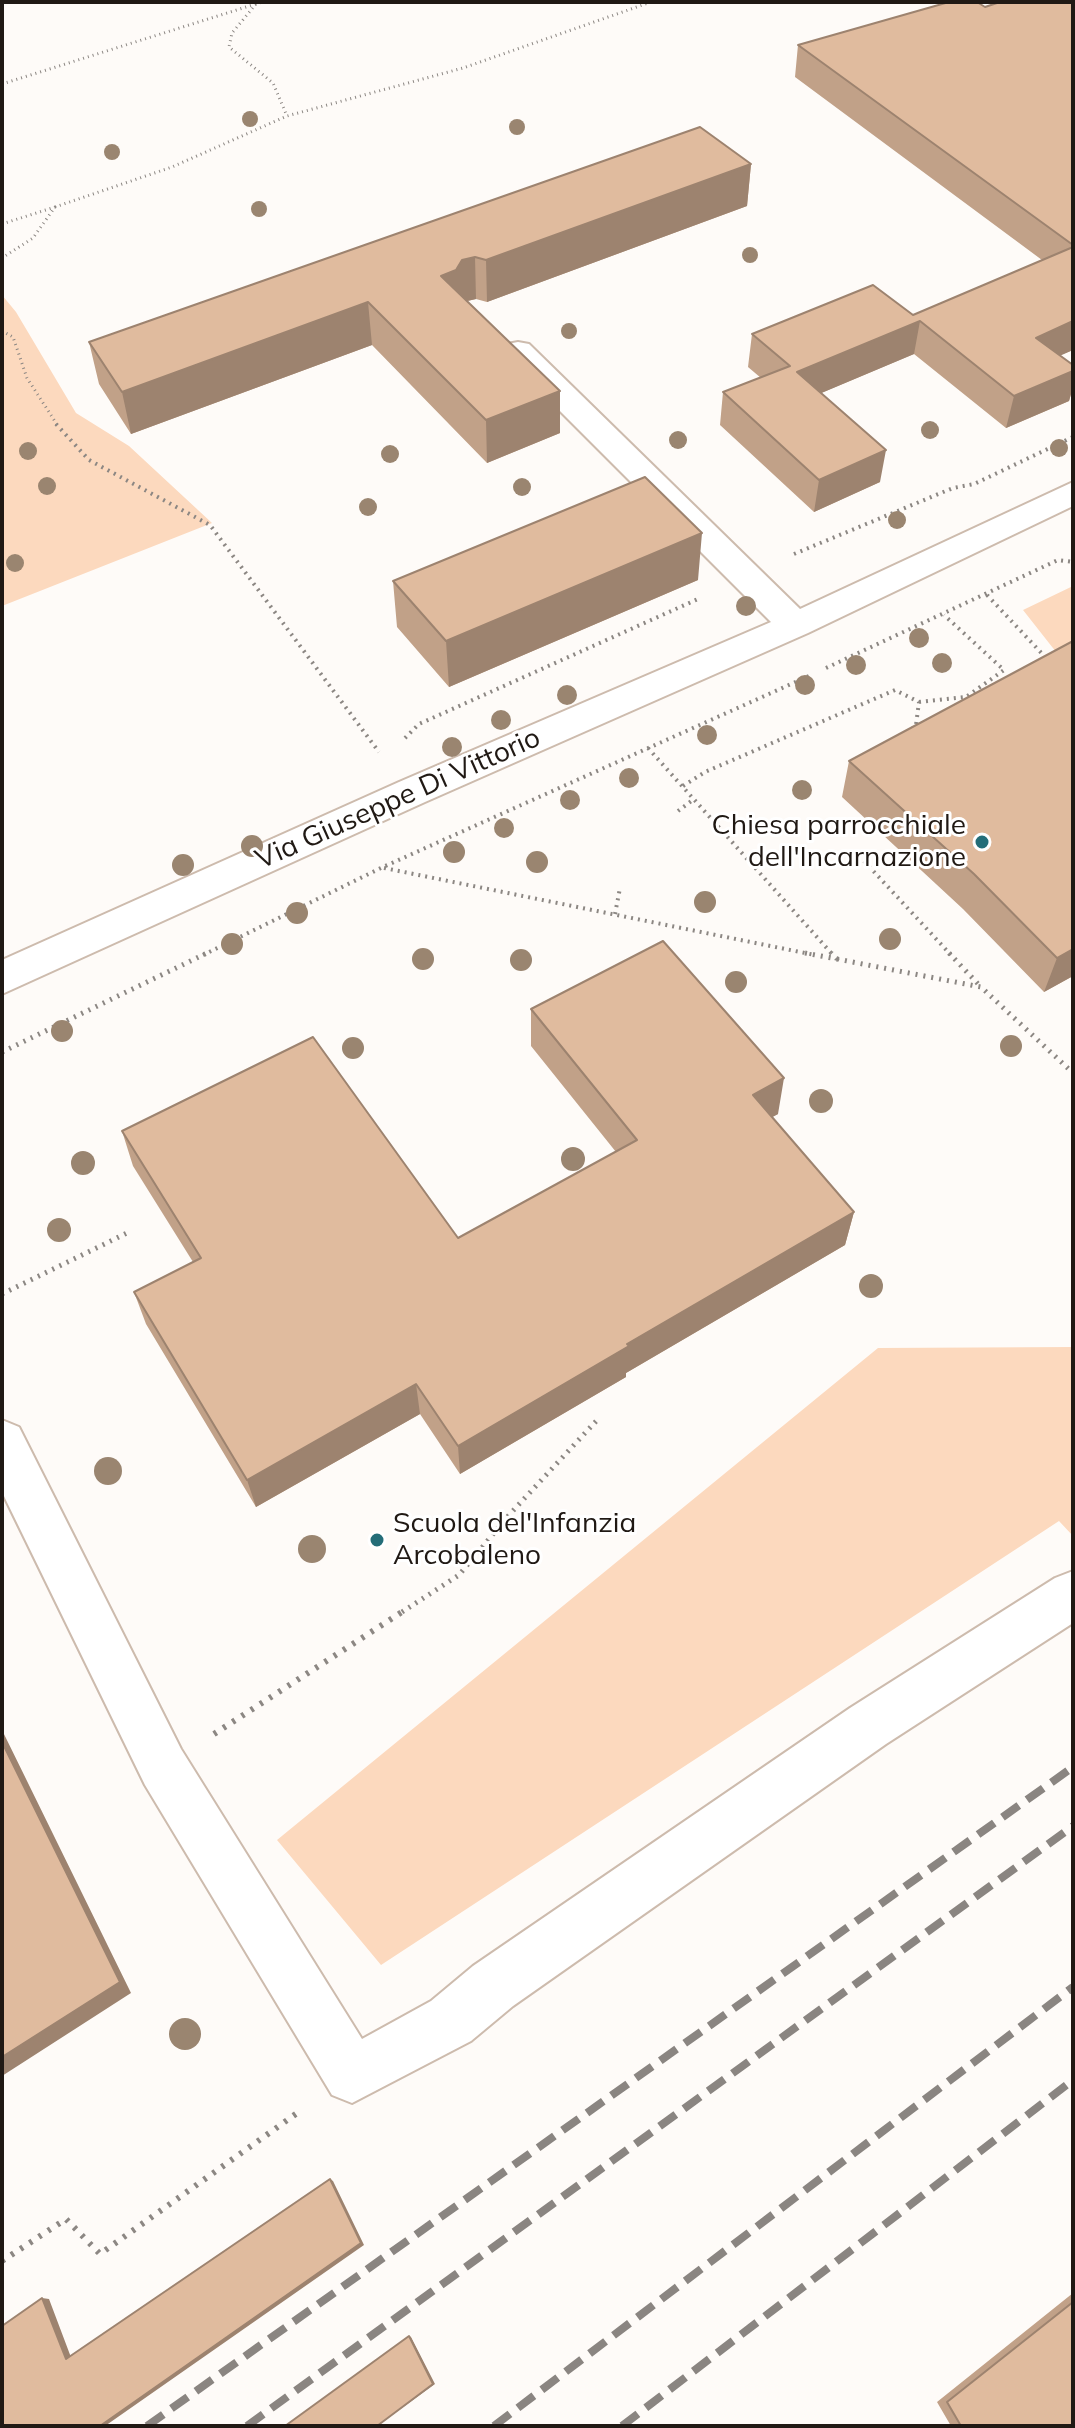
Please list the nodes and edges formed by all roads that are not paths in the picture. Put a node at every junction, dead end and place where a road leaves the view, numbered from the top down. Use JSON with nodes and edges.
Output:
{"nodes":[{"id":1,"x":494,"y":328,"type":"edge"},
{"id":2,"x":1073,"y":493,"type":"edge"},
{"id":3,"x":796,"y":625,"type":"junction"},
{"id":4,"x":2,"y":978,"type":"edge"},
{"id":5,"x":2,"y":1442,"type":"edge"},
{"id":6,"x":1073,"y":1595,"type":"edge"}],
"edges":[{"from":1,"to":3,"type":"street"},
{"from":2,"to":3,"type":"street","name":"Via Giuseppe Di Vittorio"},
{"from":3,"to":4,"type":"street","name":"Via Giuseppe Di Vittorio"},
{"from":5,"to":6,"type":"street"}]}
